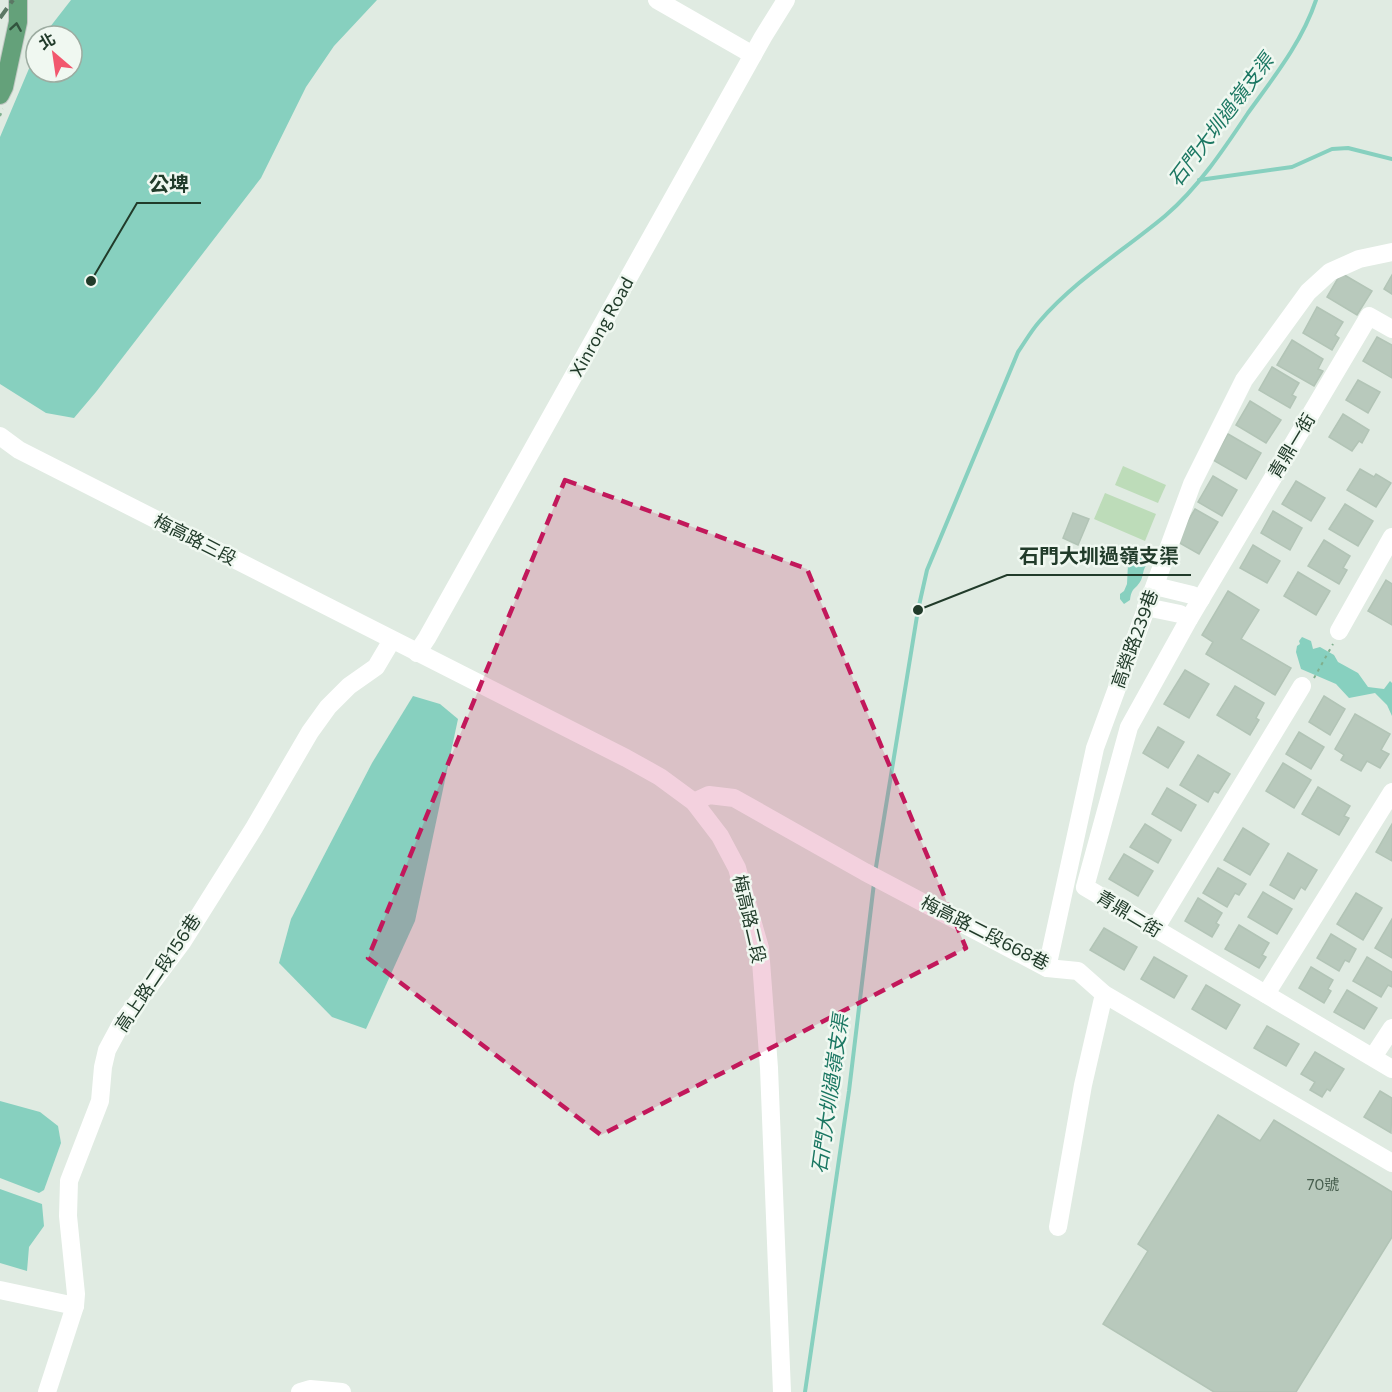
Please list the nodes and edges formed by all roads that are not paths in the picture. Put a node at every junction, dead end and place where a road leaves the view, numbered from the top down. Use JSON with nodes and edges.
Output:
{"nodes":[{"id":1,"x":18,"y":0,"type":"edge"},
{"id":2,"x":657,"y":0,"type":"edge"},
{"id":3,"x":786,"y":0,"type":"edge"},
{"id":4,"x":753,"y":55,"type":"junction"},
{"id":5,"x":0,"y":95,"type":"edge"},
{"id":6,"x":1392,"y":252,"type":"edge"},
{"id":7,"x":1392,"y":329,"type":"edge"},
{"id":8,"x":0,"y":436,"type":"edge"},
{"id":9,"x":1392,"y":537,"type":"edge"},
{"id":10,"x":1155,"y":586,"type":"junction"},
{"id":11,"x":1201,"y":599,"type":"junction"},
{"id":12,"x":1146,"y":607,"type":"junction"},
{"id":13,"x":1189,"y":619,"type":"junction"},
{"id":14,"x":1335,"y":639,"type":"road end"},
{"id":15,"x":392,"y":640,"type":"junction"},
{"id":16,"x":417,"y":653,"type":"junction"},
{"id":17,"x":1307,"y":682,"type":"road end"},
{"id":18,"x":1392,"y":792,"type":"edge"},
{"id":19,"x":694,"y":802,"type":"junction"},
{"id":20,"x":1155,"y":929,"type":"junction"},
{"id":21,"x":1047,"y":968,"type":"junction"},
{"id":22,"x":1104,"y":994,"type":"junction"},
{"id":23,"x":1266,"y":994,"type":"junction"},
{"id":24,"x":1392,"y":1028,"type":"edge"},
{"id":25,"x":1373,"y":1057,"type":"junction"},
{"id":26,"x":1392,"y":1070,"type":"edge"},
{"id":27,"x":1392,"y":1163,"type":"edge"},
{"id":28,"x":1058,"y":1227,"type":"dead end"},
{"id":29,"x":0,"y":1290,"type":"edge"},
{"id":30,"x":75,"y":1306,"type":"junction"},
{"id":31,"x":47,"y":1392,"type":"edge"},
{"id":32,"x":300,"y":1392,"type":"edge"},
{"id":33,"x":342,"y":1392,"type":"edge"},
{"id":34,"x":782,"y":1392,"type":"edge"}],
"edges":[{"from":5,"to":1,"type":"main road","one_way":true},
{"from":2,"to":4,"type":"street"},
{"from":3,"to":4,"type":"street","name":"Xinrong Road"},
{"from":4,"to":16,"type":"street","name":"Xinrong Road"},
{"from":6,"to":10,"type":"street","name":"高榮路239巷"},
{"from":7,"to":11,"type":"street","name":"青鼎一街"},
{"from":8,"to":15,"type":"street","name":"梅高路三段"},
{"from":9,"to":14,"type":"street"},
{"from":10,"to":11,"type":"street"},
{"from":10,"to":12,"type":"street","name":"高榮路239巷"},
{"from":11,"to":13,"type":"street"},
{"from":12,"to":13,"type":"street"},
{"from":12,"to":21,"type":"street","name":"高榮路239巷"},
{"from":13,"to":20,"type":"street","name":"青鼎二街"},
{"from":15,"to":16,"type":"street","name":"梅高路二段"},
{"from":15,"to":30,"type":"street","name":"高上路二段156巷"},
{"from":16,"to":19,"type":"street","name":"梅高路二段"},
{"from":17,"to":20,"type":"street"},
{"from":18,"to":23,"type":"street"},
{"from":19,"to":21,"type":"street","name":"梅高路二段668巷"},
{"from":19,"to":34,"type":"street","name":"梅高路二段"},
{"from":20,"to":23,"type":"street","name":"青鼎二街"},
{"from":21,"to":22,"type":"street","name":"梅高路二段668巷"},
{"from":22,"to":27,"type":"street","name":"梅高路二段668巷"},
{"from":22,"to":28,"type":"street"},
{"from":23,"to":25,"type":"street","name":"青鼎二街"},
{"from":24,"to":25,"type":"street"},
{"from":25,"to":26,"type":"street","name":"青鼎二街"},
{"from":29,"to":30,"type":"street"},
{"from":30,"to":31,"type":"street","name":"高上路二段156巷"},
{"from":32,"to":33,"type":"street"}]}
